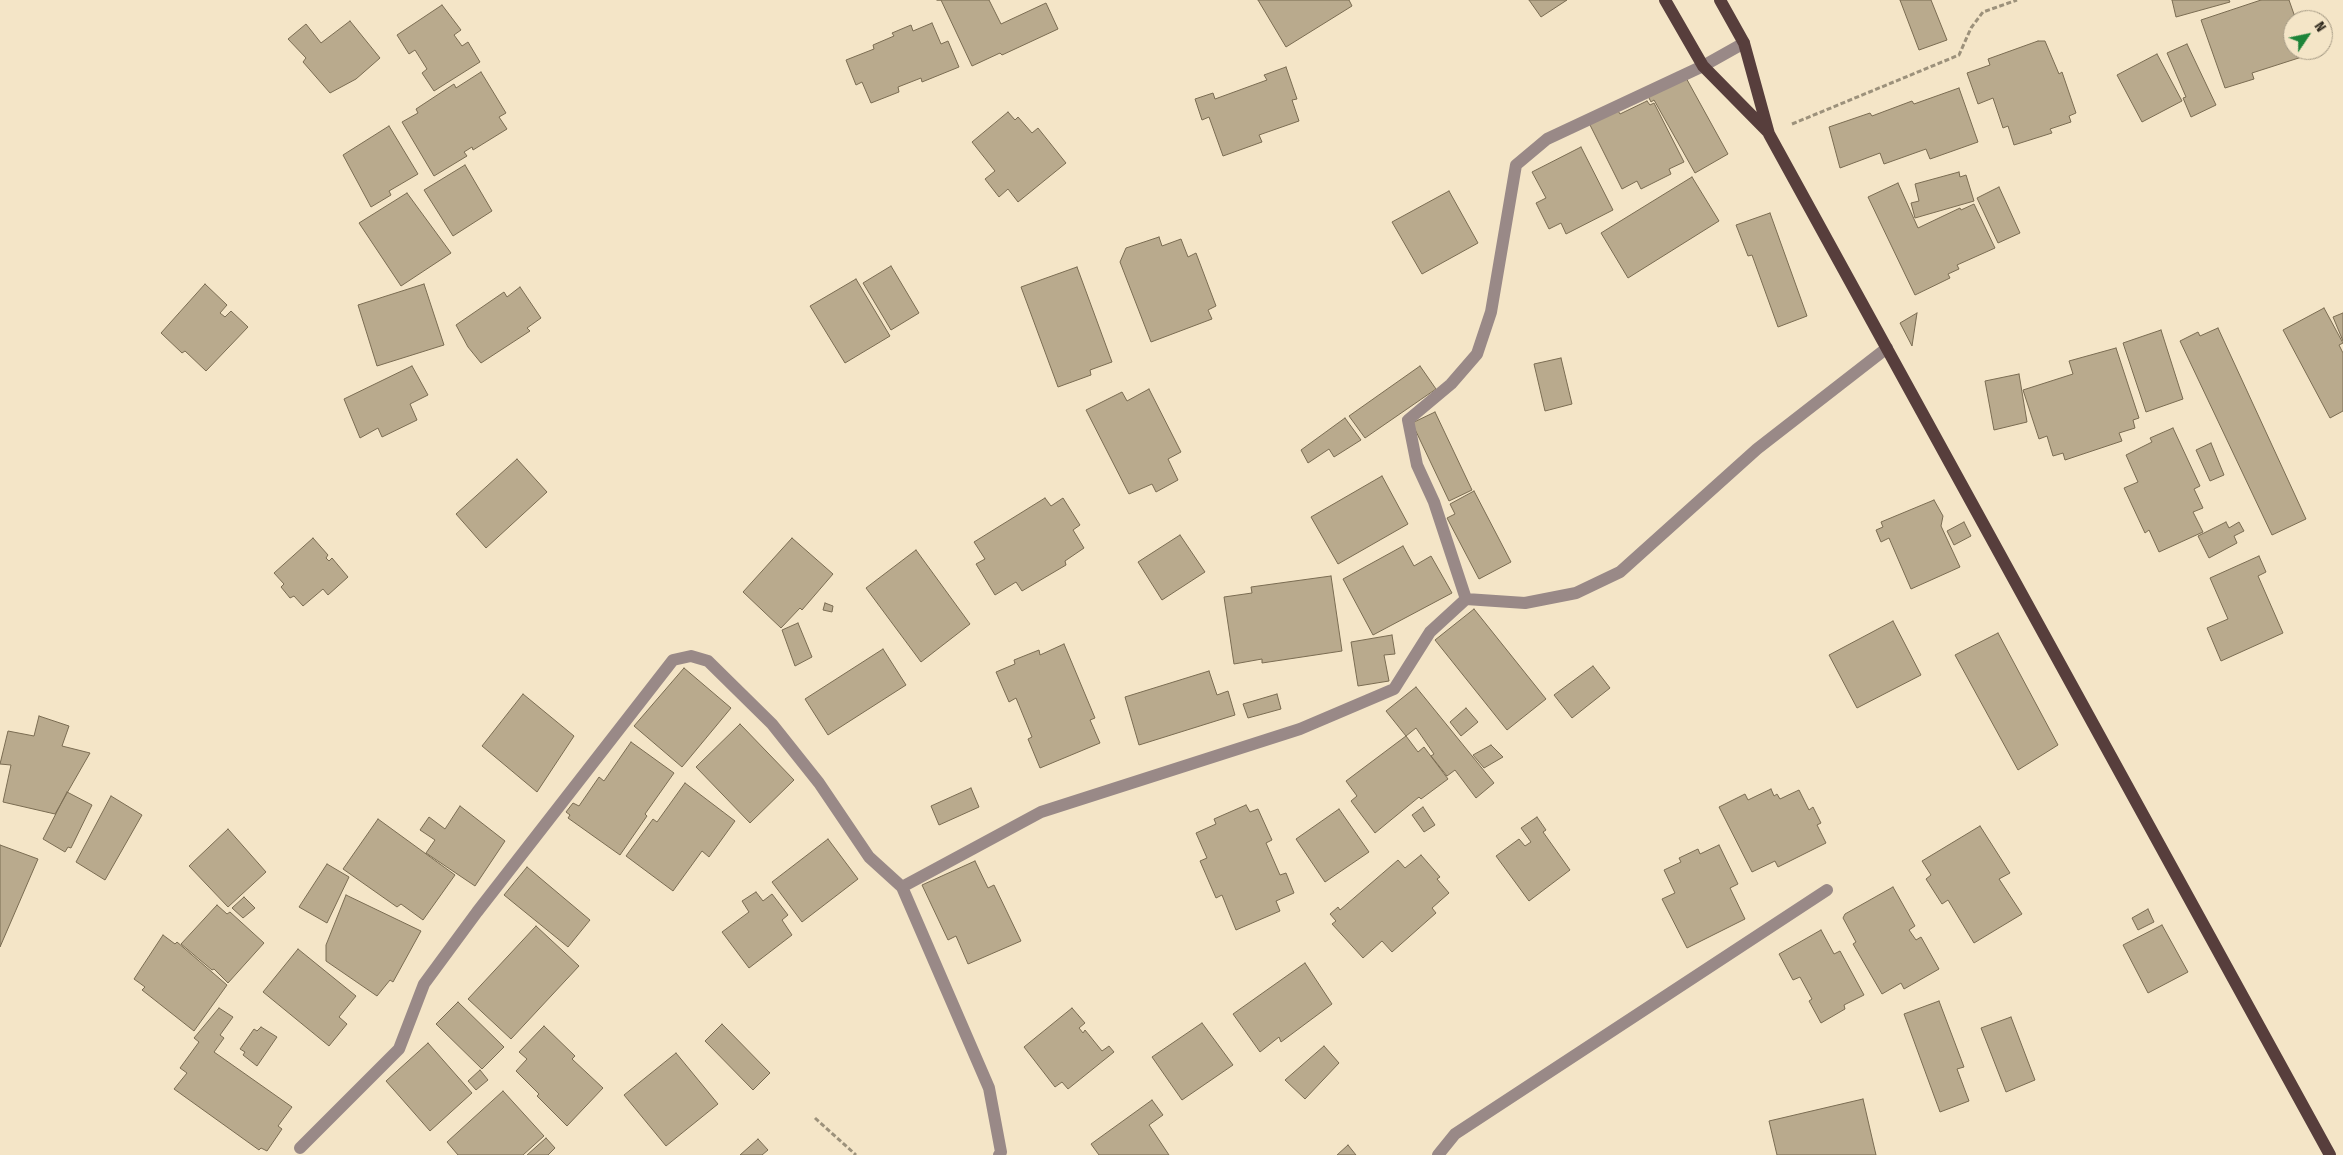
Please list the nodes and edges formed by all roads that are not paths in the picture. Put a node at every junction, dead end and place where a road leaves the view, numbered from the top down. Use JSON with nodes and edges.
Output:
{"nodes":[{"id":1,"x":1665,"y":0,"type":"edge"},
{"id":2,"x":1720,"y":0,"type":"edge"},
{"id":3,"x":1744,"y":43,"type":"junction"},
{"id":4,"x":1703,"y":66,"type":"junction"},
{"id":5,"x":1769,"y":134,"type":"junction"},
{"id":6,"x":1887,"y":348,"type":"junction"},
{"id":7,"x":1466,"y":599,"type":"junction"},
{"id":8,"x":902,"y":887,"type":"junction"},
{"id":9,"x":1827,"y":890,"type":"dead end"},
{"id":10,"x":300,"y":1148,"type":"dead end"},
{"id":11,"x":999,"y":1155,"type":"edge"},
{"id":12,"x":1438,"y":1155,"type":"edge"},
{"id":13,"x":2330,"y":1155,"type":"edge"}],
"edges":[{"from":1,"to":4,"type":"main road"},
{"from":2,"to":3,"type":"main road"},
{"from":3,"to":4,"type":"street"},
{"from":3,"to":5,"type":"main road"},
{"from":4,"to":5,"type":"main road"},
{"from":4,"to":7,"type":"street"},
{"from":5,"to":6,"type":"main road"},
{"from":6,"to":7,"type":"street"},
{"from":6,"to":13,"type":"main road"},
{"from":7,"to":8,"type":"street"},
{"from":8,"to":10,"type":"street"},
{"from":8,"to":11,"type":"street"},
{"from":9,"to":12,"type":"street"}]}
